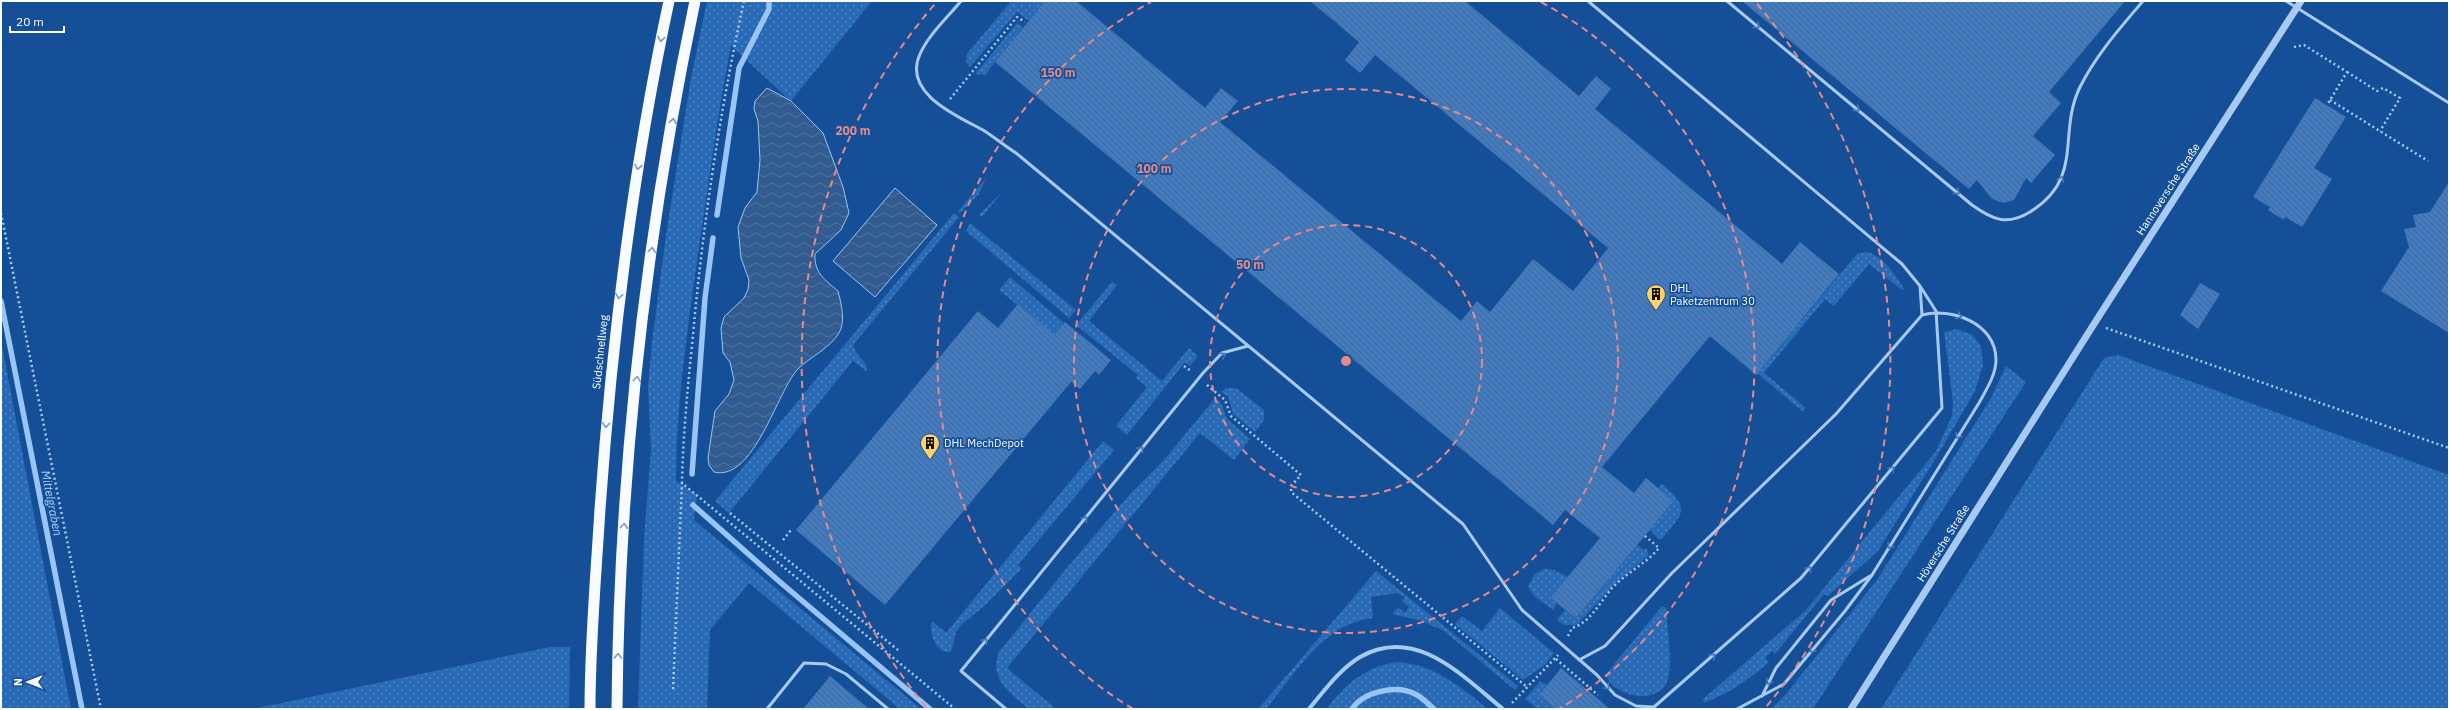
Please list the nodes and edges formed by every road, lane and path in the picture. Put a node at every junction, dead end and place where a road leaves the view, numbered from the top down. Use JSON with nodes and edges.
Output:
{"nodes":[{"id":1,"x":669,"y":1,"type":"edge"},
{"id":2,"x":695,"y":1,"type":"edge"},
{"id":3,"x":744,"y":1,"type":"edge"},
{"id":4,"x":962,"y":1,"type":"edge"},
{"id":5,"x":1588,"y":1,"type":"edge"},
{"id":6,"x":1727,"y":1,"type":"edge"},
{"id":7,"x":2143,"y":1,"type":"edge"},
{"id":8,"x":2286,"y":1,"type":"edge"},
{"id":9,"x":2301,"y":1,"type":"edge"},
{"id":10,"x":2297,"y":8,"type":"junction"},
{"id":11,"x":1025,"y":22,"type":"dead end"},
{"id":12,"x":2294,"y":47,"type":"dead end"},
{"id":13,"x":2347,"y":72,"type":"junction"},
{"id":14,"x":2330,"y":100,"type":"junction"},
{"id":15,"x":2449,"y":103,"type":"edge"},
{"id":16,"x":2327,"y":105,"type":"dead end"},
{"id":17,"x":944,"y":107,"type":"junction"},
{"id":18,"x":2380,"y":131,"type":"junction"},
{"id":19,"x":2428,"y":161,"type":"dead end"},
{"id":20,"x":1,"y":213,"type":"edge"},
{"id":21,"x":1920,"y":286,"type":"junction"},
{"id":22,"x":1936,"y":311,"type":"junction"},
{"id":23,"x":1922,"y":315,"type":"junction"},
{"id":24,"x":2094,"y":324,"type":"junction"},
{"id":25,"x":1248,"y":346,"type":"junction"},
{"id":26,"x":1184,"y":366,"type":"dead end"},
{"id":27,"x":1199,"y":378,"type":"junction"},
{"id":28,"x":2053,"y":389,"type":"joint"},
{"id":29,"x":2449,"y":448,"type":"edge"},
{"id":30,"x":682,"y":483,"type":"junction"},
{"id":31,"x":730,"y":512,"type":"dead end"},
{"id":32,"x":791,"y":530,"type":"dead end"},
{"id":33,"x":1645,"y":536,"type":"dead end"},
{"id":34,"x":783,"y":540,"type":"dead end"},
{"id":35,"x":1872,"y":575,"type":"junction"},
{"id":36,"x":1563,"y":646,"type":"junction"},
{"id":37,"x":898,"y":650,"type":"dead end"},
{"id":38,"x":1556,"y":659,"type":"junction"},
{"id":39,"x":1579,"y":660,"type":"junction"},
{"id":40,"x":1527,"y":687,"type":"junction"},
{"id":41,"x":673,"y":689,"type":"dead end"},
{"id":42,"x":617,"y":695,"type":"junction"},
{"id":43,"x":1762,"y":697,"type":"junction"},
{"id":44,"x":1604,"y":699,"type":"dead end"},
{"id":45,"x":1510,"y":705,"type":"dead end"},
{"id":46,"x":590,"y":708,"type":"edge"},
{"id":47,"x":101,"y":709,"type":"edge"},
{"id":48,"x":617,"y":709,"type":"edge"},
{"id":49,"x":620,"y":709,"type":"edge"},
{"id":50,"x":767,"y":709,"type":"edge"},
{"id":51,"x":888,"y":709,"type":"edge"},
{"id":52,"x":955,"y":709,"type":"edge"},
{"id":53,"x":1006,"y":709,"type":"edge"},
{"id":54,"x":1309,"y":709,"type":"edge"},
{"id":55,"x":1503,"y":709,"type":"edge"},
{"id":56,"x":1737,"y":709,"type":"edge"},
{"id":57,"x":1852,"y":709,"type":"edge"}],
"edges":[{"from":1,"to":46,"type":"highway","name":"Südschnellweg","one_way":true},
{"from":42,"to":2,"type":"highway","one_way":true},
{"from":3,"to":30,"type":"path"},
{"from":4,"to":17,"type":"lane"},
{"from":5,"to":21,"type":"lane"},
{"from":6,"to":7,"type":"lane","one_way":true},
{"from":8,"to":10,"type":"lane"},
{"from":9,"to":10,"type":"street","name":"Hannoversche Straße"},
{"from":10,"to":15,"type":"lane"},
{"from":10,"to":24,"type":"street","name":"Hannoversche Straße"},
{"from":11,"to":17,"type":"path"},
{"from":12,"to":13,"type":"path"},
{"from":13,"to":14,"type":"path"},
{"from":13,"to":18,"type":"path"},
{"from":14,"to":16,"type":"path"},
{"from":14,"to":18,"type":"path"},
{"from":17,"to":25,"type":"lane"},
{"from":18,"to":19,"type":"path"},
{"from":20,"to":47,"type":"path"},
{"from":21,"to":22,"type":"lane"},
{"from":21,"to":23,"type":"lane"},
{"from":22,"to":23,"type":"lane"},
{"from":22,"to":35,"type":"lane","one_way":true},
{"from":39,"to":22,"type":"lane","one_way":true},
{"from":23,"to":39,"type":"lane"},
{"from":24,"to":28,"type":"street","name":"Hannoversche Straße"},
{"from":24,"to":29,"type":"path"},
{"from":27,"to":25,"type":"lane","one_way":true},
{"from":25,"to":36,"type":"lane"},
{"from":26,"to":27,"type":"path"},
{"from":27,"to":40,"type":"path"},
{"from":53,"to":27,"type":"lane","one_way":true},
{"from":28,"to":57,"type":"street","name":"Höversche Straße"},
{"from":30,"to":41,"type":"path"},
{"from":30,"to":52,"type":"path"},
{"from":31,"to":37,"type":"path"},
{"from":32,"to":34,"type":"path"},
{"from":33,"to":36,"type":"path"},
{"from":35,"to":43,"type":"lane","one_way":true},
{"from":35,"to":43,"type":"lane","one_way":true},
{"from":36,"to":38,"type":"path"},
{"from":36,"to":39,"type":"lane"},
{"from":38,"to":40,"type":"path"},
{"from":38,"to":44,"type":"path"},
{"from":40,"to":45,"type":"path"},
{"from":42,"to":48,"type":"highway"},
{"from":42,"to":49,"type":"highway"},
{"from":43,"to":56,"type":"lane"},
{"from":50,"to":51,"type":"lane"},
{"from":54,"to":55,"type":"street"}]}
